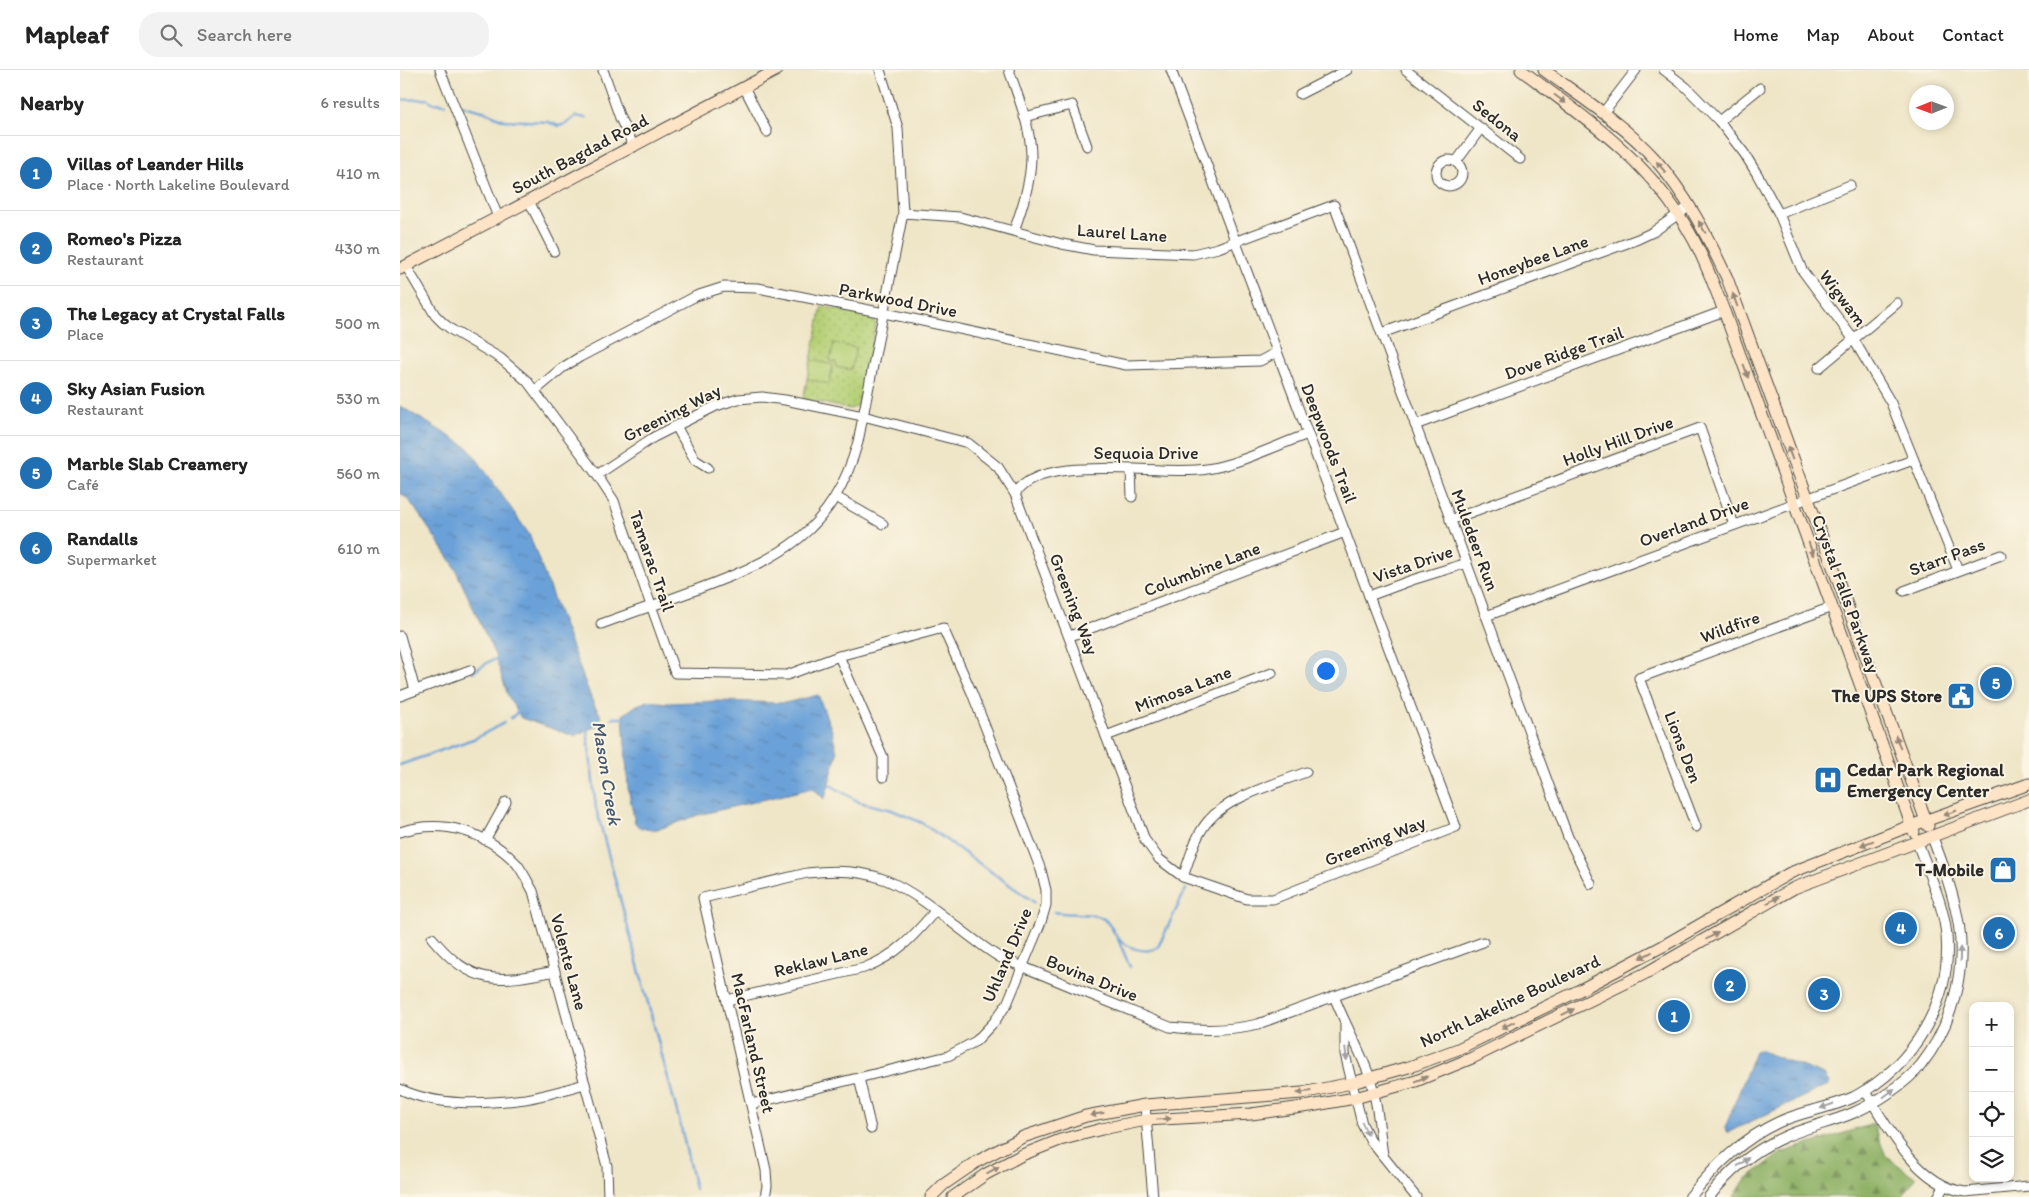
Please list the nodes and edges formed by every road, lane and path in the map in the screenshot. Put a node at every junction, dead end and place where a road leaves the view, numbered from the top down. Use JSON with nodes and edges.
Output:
{"nodes":[{"id":1,"x":440,"y":70,"type":"edge"},
{"id":2,"x":603,"y":70,"type":"edge"},
{"id":3,"x":777,"y":70,"type":"edge"},
{"id":4,"x":880,"y":70,"type":"edge"},
{"id":5,"x":1009,"y":70,"type":"edge"},
{"id":6,"x":1171,"y":70,"type":"edge"},
{"id":7,"x":1347,"y":70,"type":"edge"},
{"id":8,"x":1406,"y":70,"type":"edge"},
{"id":9,"x":1521,"y":70,"type":"edge"},
{"id":10,"x":1544,"y":70,"type":"edge"},
{"id":11,"x":1636,"y":70,"type":"edge"},
{"id":12,"x":1664,"y":70,"type":"edge"},
{"id":13,"x":744,"y":87,"type":"junction"},
{"id":14,"x":1760,"y":88,"type":"dead end"},
{"id":15,"x":1300,"y":94,"type":"dead end"},
{"id":16,"x":1603,"y":113,"type":"junction"},
{"id":17,"x":1024,"y":118,"type":"junction"},
{"id":18,"x":1719,"y":121,"type":"junction"},
{"id":19,"x":1481,"y":128,"type":"junction"},
{"id":20,"x":766,"y":132,"type":"dead end"},
{"id":21,"x":1087,"y":146,"type":"dead end"},
{"id":22,"x":634,"y":147,"type":"junction"},
{"id":23,"x":1520,"y":159,"type":"dead end"},
{"id":24,"x":1456,"y":162,"type":"dead end"},
{"id":25,"x":1850,"y":185,"type":"dead end"},
{"id":26,"x":529,"y":200,"type":"junction"},
{"id":27,"x":1334,"y":205,"type":"joint"},
{"id":28,"x":1690,"y":206,"type":"junction"},
{"id":29,"x":903,"y":213,"type":"junction"},
{"id":30,"x":1679,"y":214,"type":"junction"},
{"id":31,"x":1779,"y":214,"type":"junction"},
{"id":32,"x":498,"y":217,"type":"junction"},
{"id":33,"x":1014,"y":231,"type":"junction"},
{"id":34,"x":1235,"y":240,"type":"junction"},
{"id":35,"x":554,"y":251,"type":"dead end"},
{"id":36,"x":403,"y":268,"type":"edge"},
{"id":37,"x":1897,"y":303,"type":"dead end"},
{"id":38,"x":1724,"y":311,"type":"junction"},
{"id":39,"x":884,"y":313,"type":"junction"},
{"id":40,"x":1382,"y":333,"type":"junction"},
{"id":41,"x":1854,"y":340,"type":"junction"},
{"id":42,"x":1277,"y":352,"type":"junction"},
{"id":43,"x":1819,"y":368,"type":"dead end"},
{"id":44,"x":536,"y":390,"type":"junction"},
{"id":45,"x":863,"y":416,"type":"junction"},
{"id":46,"x":1415,"y":425,"type":"junction"},
{"id":47,"x":676,"y":426,"type":"junction"},
{"id":48,"x":1308,"y":434,"type":"junction"},
{"id":49,"x":1913,"y":460,"type":"junction"},
{"id":50,"x":708,"y":468,"type":"dead end"},
{"id":51,"x":1131,"y":469,"type":"junction"},
{"id":52,"x":597,"y":475,"type":"junction"},
{"id":53,"x":1015,"y":494,"type":"junction"},
{"id":54,"x":836,"y":497,"type":"junction"},
{"id":55,"x":1132,"y":497,"type":"dead end"},
{"id":56,"x":1807,"y":498,"type":"junction"},
{"id":57,"x":1794,"y":503,"type":"junction"},
{"id":58,"x":1450,"y":520,"type":"junction"},
{"id":59,"x":883,"y":524,"type":"dead end"},
{"id":60,"x":1734,"y":525,"type":"junction"},
{"id":61,"x":1345,"y":532,"type":"junction"},
{"id":62,"x":2001,"y":554,"type":"dead end"},
{"id":63,"x":1467,"y":563,"type":"junction"},
{"id":64,"x":1958,"y":570,"type":"junction"},
{"id":65,"x":1904,"y":591,"type":"dead end"},
{"id":66,"x":1369,"y":596,"type":"junction"},
{"id":67,"x":651,"y":606,"type":"junction"},
{"id":68,"x":1832,"y":607,"type":"junction"},
{"id":69,"x":1486,"y":616,"type":"junction"},
{"id":70,"x":601,"y":624,"type":"dead end"},
{"id":71,"x":943,"y":628,"type":"joint"},
{"id":72,"x":400,"y":636,"type":"edge"},
{"id":73,"x":1070,"y":636,"type":"junction"},
{"id":74,"x":839,"y":656,"type":"junction"},
{"id":75,"x":470,"y":670,"type":"dead end"},
{"id":76,"x":1272,"y":673,"type":"dead end"},
{"id":77,"x":1640,"y":678,"type":"joint"},
{"id":78,"x":416,"y":690,"type":"junction"},
{"id":79,"x":400,"y":696,"type":"edge"},
{"id":80,"x":1106,"y":736,"type":"junction"},
{"id":81,"x":1306,"y":772,"type":"dead end"},
{"id":82,"x":883,"y":777,"type":"dead end"},
{"id":83,"x":2029,"y":784,"type":"edge"},
{"id":84,"x":2029,"y":800,"type":"edge"},
{"id":85,"x":506,"y":802,"type":"dead end"},
{"id":86,"x":1927,"y":821,"type":"junction"},
{"id":87,"x":1912,"y":826,"type":"junction"},
{"id":88,"x":1456,"y":827,"type":"joint"},
{"id":89,"x":1696,"y":827,"type":"dead end"},
{"id":90,"x":400,"y":832,"type":"edge"},
{"id":91,"x":1932,"y":836,"type":"junction"},
{"id":92,"x":486,"y":840,"type":"junction"},
{"id":93,"x":1917,"y":841,"type":"junction"},
{"id":94,"x":1183,"y":877,"type":"junction"},
{"id":95,"x":1591,"y":884,"type":"dead end"},
{"id":96,"x":702,"y":898,"type":"joint"},
{"id":97,"x":935,"y":911,"type":"junction"},
{"id":98,"x":432,"y":938,"type":"dead end"},
{"id":99,"x":1483,"y":942,"type":"dead end"},
{"id":100,"x":1022,"y":967,"type":"junction"},
{"id":101,"x":555,"y":971,"type":"junction"},
{"id":102,"x":1334,"y":996,"type":"junction"},
{"id":103,"x":727,"y":1000,"type":"junction"},
{"id":104,"x":1345,"y":1024,"type":"junction"},
{"id":105,"x":859,"y":1078,"type":"junction"},
{"id":106,"x":1370,"y":1078,"type":"junction"},
{"id":107,"x":1352,"y":1083,"type":"junction"},
{"id":108,"x":585,"y":1084,"type":"junction"},
{"id":109,"x":400,"y":1089,"type":"edge"},
{"id":110,"x":1865,"y":1090,"type":"junction"},
{"id":111,"x":1374,"y":1094,"type":"junction"},
{"id":112,"x":1355,"y":1098,"type":"junction"},
{"id":113,"x":1873,"y":1103,"type":"junction"},
{"id":114,"x":751,"y":1104,"type":"junction"},
{"id":115,"x":1145,"y":1105,"type":"junction"},
{"id":116,"x":1146,"y":1120,"type":"junction"},
{"id":117,"x":871,"y":1129,"type":"dead end"},
{"id":118,"x":1383,"y":1155,"type":"junction"},
{"id":119,"x":1944,"y":1186,"type":"junction"},
{"id":120,"x":2029,"y":1186,"type":"edge"},
{"id":121,"x":608,"y":1197,"type":"edge"},
{"id":122,"x":765,"y":1197,"type":"edge"},
{"id":123,"x":931,"y":1197,"type":"edge"},
{"id":124,"x":953,"y":1197,"type":"edge"},
{"id":125,"x":1153,"y":1197,"type":"edge"},
{"id":126,"x":1416,"y":1197,"type":"edge"},
{"id":127,"x":1690,"y":1197,"type":"edge"},
{"id":128,"x":1709,"y":1197,"type":"edge"},
{"id":129,"x":1938,"y":1197,"type":"edge"}],
"edges":[{"from":1,"to":32,"type":"street"},
{"from":2,"to":22,"type":"street"},
{"from":3,"to":13,"type":"main road","name":"South Bagdad Road"},
{"from":4,"to":29,"type":"street"},
{"from":5,"to":17,"type":"street"},
{"from":6,"to":34,"type":"street","name":"Deepwoods Trail"},
{"from":7,"to":15,"type":"street"},
{"from":8,"to":19,"type":"street","name":"Sedona"},
{"from":9,"to":30,"type":"main road","name":"Crystal Falls Parkway","one_way":true},
{"from":10,"to":16,"type":"main road","name":"Crystal Falls Parkway"},
{"from":11,"to":16,"type":"street"},
{"from":12,"to":18,"type":"street","name":"Wigwam"},
{"from":13,"to":20,"type":"street"},
{"from":13,"to":22,"type":"main road","name":"South Bagdad Road"},
{"from":14,"to":18,"type":"street"},
{"from":28,"to":16,"type":"main road","name":"Crystal Falls Parkway","one_way":true},
{"from":17,"to":21,"type":"street"},
{"from":17,"to":33,"type":"street"},
{"from":18,"to":31,"type":"street","name":"Wigwam"},
{"from":19,"to":23,"type":"street","name":"Sedona"},
{"from":19,"to":24,"type":"street"},
{"from":22,"to":26,"type":"main road","name":"South Bagdad Road"},
{"from":25,"to":31,"type":"street"},
{"from":26,"to":32,"type":"main road","name":"South Bagdad Road"},
{"from":26,"to":35,"type":"street"},
{"from":27,"to":34,"type":"street","name":"Laurel Lane"},
{"from":27,"to":40,"type":"street","name":"Muledeer Run"},
{"from":28,"to":30,"type":"street","name":"Honeybee Lane"},
{"from":56,"to":28,"type":"main road","name":"Crystal Falls Parkway","one_way":true},
{"from":29,"to":33,"type":"street","name":"Laurel Lane"},
{"from":29,"to":39,"type":"street"},
{"from":30,"to":38,"type":"main road","name":"Crystal Falls Parkway"},
{"from":30,"to":40,"type":"street","name":"Honeybee Lane"},
{"from":31,"to":41,"type":"street","name":"Wigwam"},
{"from":32,"to":36,"type":"main road","name":"South Bagdad Road"},
{"from":33,"to":34,"type":"street","name":"Laurel Lane"},
{"from":34,"to":42,"type":"street","name":"Deepwoods Trail"},
{"from":36,"to":44,"type":"street","name":"Tamarac Trail"},
{"from":37,"to":41,"type":"street"},
{"from":38,"to":46,"type":"street","name":"Dove Ridge Trail"},
{"from":38,"to":57,"type":"main road","name":"Crystal Falls Parkway","one_way":true},
{"from":39,"to":42,"type":"street","name":"Parkwood Drive"},
{"from":39,"to":44,"type":"street","name":"Parkwood Drive"},
{"from":39,"to":45,"type":"street"},
{"from":40,"to":46,"type":"street","name":"Muledeer Run"},
{"from":41,"to":43,"type":"street"},
{"from":41,"to":49,"type":"street","name":"Wigwam"},
{"from":42,"to":48,"type":"street","name":"Deepwoods Trail"},
{"from":44,"to":52,"type":"street","name":"Tamarac Trail"},
{"from":45,"to":47,"type":"street","name":"Greening Way"},
{"from":45,"to":53,"type":"street","name":"Greening Way"},
{"from":45,"to":54,"type":"street"},
{"from":46,"to":58,"type":"street","name":"Muledeer Run"},
{"from":47,"to":50,"type":"street"},
{"from":47,"to":52,"type":"street","name":"Greening Way"},
{"from":48,"to":51,"type":"street","name":"Sequoia Drive"},
{"from":48,"to":61,"type":"street","name":"Deepwoods Trail"},
{"from":49,"to":56,"type":"street","name":"Overland Drive"},
{"from":49,"to":64,"type":"street","name":"Wigwam"},
{"from":51,"to":53,"type":"street","name":"Sequoia Drive"},
{"from":51,"to":55,"type":"street"},
{"from":52,"to":67,"type":"street","name":"Tamarac Trail"},
{"from":53,"to":73,"type":"street","name":"Greening Way"},
{"from":54,"to":59,"type":"street"},
{"from":54,"to":67,"type":"street"},
{"from":56,"to":57,"type":"street","name":"Overland Drive"},
{"from":86,"to":56,"type":"main road","name":"Crystal Falls Parkway","one_way":true},
{"from":57,"to":60,"type":"street","name":"Overland Drive"},
{"from":57,"to":68,"type":"main road","name":"Crystal Falls Parkway","one_way":true},
{"from":58,"to":60,"type":"street","name":"Holly Hill Drive"},
{"from":58,"to":63,"type":"street","name":"Muledeer Run"},
{"from":60,"to":69,"type":"street","name":"Overland Drive"},
{"from":61,"to":66,"type":"street","name":"Deepwoods Trail"},
{"from":61,"to":73,"type":"street","name":"Columbine Lane"},
{"from":62,"to":64,"type":"street","name":"Starr Pass"},
{"from":63,"to":66,"type":"street","name":"Vista Drive"},
{"from":63,"to":69,"type":"street","name":"Muledeer Run"},
{"from":64,"to":65,"type":"street","name":"Starr Pass"},
{"from":66,"to":88,"type":"street","name":"Deepwoods Trail"},
{"from":67,"to":70,"type":"street"},
{"from":67,"to":74,"type":"street","name":"Tamarac Trail"},
{"from":68,"to":77,"type":"street","name":"Wildfire"},
{"from":68,"to":87,"type":"main road","name":"Crystal Falls Parkway"},
{"from":69,"to":95,"type":"street","name":"Muledeer Run"},
{"from":71,"to":74,"type":"street","name":"Tamarac Trail"},
{"from":71,"to":100,"type":"street","name":"Uhland Drive"},
{"from":72,"to":78,"type":"street"},
{"from":73,"to":80,"type":"street","name":"Greening Way"},
{"from":74,"to":82,"type":"street"},
{"from":75,"to":78,"type":"street"},
{"from":76,"to":80,"type":"street","name":"Mimosa Lane"},
{"from":77,"to":89,"type":"street","name":"Lions Den"},
{"from":78,"to":79,"type":"street"},
{"from":80,"to":94,"type":"street","name":"Greening Way"},
{"from":81,"to":94,"type":"street"},
{"from":83,"to":86,"type":"main road","name":"North Lakeline Boulevard","one_way":true},
{"from":84,"to":91,"type":"main road","name":"North Lakeline Boulevard"},
{"from":85,"to":92,"type":"street"},
{"from":86,"to":87,"type":"main road","name":"North Lakeline Boulevard"},
{"from":86,"to":91,"type":"main road","name":"Crystal Falls Parkway"},
{"from":87,"to":93,"type":"main road","name":"Crystal Falls Parkway"},
{"from":87,"to":106,"type":"main road","name":"North Lakeline Boulevard","one_way":true},
{"from":88,"to":94,"type":"street","name":"Greening Way"},
{"from":90,"to":92,"type":"street","name":"Volente Lane"},
{"from":91,"to":93,"type":"main road","name":"North Lakeline Boulevard"},
{"from":113,"to":91,"type":"street","name":"Crystal Falls Parkway","one_way":true},
{"from":92,"to":101,"type":"street","name":"Volente Lane"},
{"from":93,"to":110,"type":"street","name":"Crystal Falls Parkway"},
{"from":111,"to":93,"type":"main road","name":"North Lakeline Boulevard","one_way":true},
{"from":96,"to":97,"type":"street","name":"Bovina Drive"},
{"from":96,"to":103,"type":"street","name":"MacFarland Street"},
{"from":97,"to":100,"type":"street","name":"Bovina Drive"},
{"from":97,"to":103,"type":"street","name":"Reklaw Lane"},
{"from":98,"to":101,"type":"street"},
{"from":99,"to":102,"type":"street","name":"Bovina Drive"},
{"from":100,"to":102,"type":"street","name":"Bovina Drive"},
{"from":100,"to":105,"type":"street","name":"Uhland Drive"},
{"from":101,"to":108,"type":"street","name":"Volente Lane"},
{"from":102,"to":104,"type":"street"},
{"from":103,"to":114,"type":"street","name":"MacFarland Street"},
{"from":104,"to":106,"type":"street"},
{"from":104,"to":107,"type":"street","one_way":true},
{"from":105,"to":114,"type":"street","name":"Uhland Drive"},
{"from":105,"to":117,"type":"street"},
{"from":106,"to":107,"type":"main road","name":"North Lakeline Boulevard"},
{"from":106,"to":111,"type":"street"},
{"from":107,"to":112,"type":"street"},
{"from":107,"to":115,"type":"main road","name":"North Lakeline Boulevard","one_way":true},
{"from":108,"to":109,"type":"street"},
{"from":108,"to":121,"type":"street","name":"Volente Lane"},
{"from":110,"to":113,"type":"street"},
{"from":110,"to":127,"type":"street","name":"Crystal Falls Parkway","one_way":true},
{"from":111,"to":112,"type":"main road","name":"North Lakeline Boulevard"},
{"from":111,"to":118,"type":"street"},
{"from":116,"to":112,"type":"main road","name":"North Lakeline Boulevard","one_way":true},
{"from":112,"to":118,"type":"street","one_way":true},
{"from":113,"to":119,"type":"street"},
{"from":128,"to":113,"type":"street","name":"Crystal Falls Parkway","one_way":true},
{"from":114,"to":122,"type":"street","name":"MacFarland Street"},
{"from":115,"to":116,"type":"street"},
{"from":115,"to":123,"type":"main road","name":"North Lakeline Boulevard","one_way":true},
{"from":124,"to":116,"type":"main road","name":"North Lakeline Boulevard","one_way":true},
{"from":116,"to":125,"type":"street"},
{"from":118,"to":126,"type":"street"},
{"from":119,"to":120,"type":"street"},
{"from":119,"to":129,"type":"street"}]}
